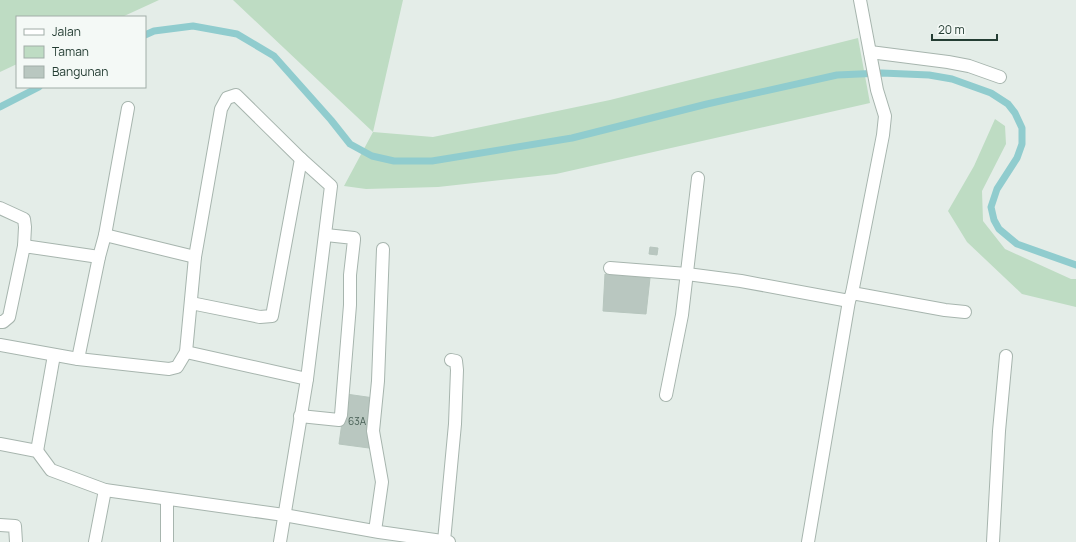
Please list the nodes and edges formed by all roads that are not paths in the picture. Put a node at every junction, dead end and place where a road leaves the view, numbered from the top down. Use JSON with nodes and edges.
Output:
{"nodes":[{"id":1,"x":860,"y":0,"type":"edge"},
{"id":2,"x":870,"y":56,"type":"junction"},
{"id":3,"x":1000,"y":77,"type":"dead end"},
{"id":4,"x":128,"y":108,"type":"dead end"},
{"id":5,"x":301,"y":159,"type":"junction"},
{"id":6,"x":698,"y":178,"type":"dead end"},
{"id":7,"x":0,"y":208,"type":"edge"},
{"id":8,"x":105,"y":235,"type":"junction"},
{"id":9,"x":326,"y":235,"type":"junction"},
{"id":10,"x":24,"y":246,"type":"junction"},
{"id":11,"x":383,"y":250,"type":"dead end"},
{"id":12,"x":99,"y":257,"type":"junction"},
{"id":13,"x":196,"y":257,"type":"junction"},
{"id":14,"x":610,"y":268,"type":"dead end"},
{"id":15,"x":688,"y":274,"type":"junction"},
{"id":16,"x":850,"y":297,"type":"junction"},
{"id":17,"x":191,"y":303,"type":"junction"},
{"id":18,"x":965,"y":312,"type":"dead end"},
{"id":19,"x":0,"y":322,"type":"edge"},
{"id":20,"x":0,"y":346,"type":"edge"},
{"id":21,"x":186,"y":352,"type":"junction"},
{"id":22,"x":54,"y":355,"type":"junction"},
{"id":23,"x":1006,"y":356,"type":"dead end"},
{"id":24,"x":78,"y":359,"type":"junction"},
{"id":25,"x":451,"y":360,"type":"dead end"},
{"id":26,"x":306,"y":378,"type":"junction"},
{"id":27,"x":666,"y":396,"type":"dead end"},
{"id":28,"x":300,"y":416,"type":"junction"},
{"id":29,"x":0,"y":444,"type":"edge"},
{"id":30,"x":37,"y":451,"type":"junction"},
{"id":31,"x":105,"y":490,"type":"junction"},
{"id":32,"x":167,"y":499,"type":"junction"},
{"id":33,"x":284,"y":515,"type":"junction"},
{"id":34,"x":0,"y":525,"type":"edge"},
{"id":35,"x":378,"y":535,"type":"edge"},
{"id":36,"x":16,"y":542,"type":"edge"},
{"id":37,"x":95,"y":542,"type":"edge"},
{"id":38,"x":167,"y":542,"type":"edge"},
{"id":39,"x":280,"y":542,"type":"edge"},
{"id":40,"x":447,"y":542,"type":"edge"},
{"id":41,"x":808,"y":542,"type":"edge"},
{"id":42,"x":994,"y":542,"type":"edge"}],
"edges":[{"from":1,"to":2,"type":"street"},
{"from":2,"to":3,"type":"street"},
{"from":2,"to":16,"type":"street"},
{"from":4,"to":8,"type":"street"},
{"from":5,"to":9,"type":"street"},
{"from":5,"to":13,"type":"street"},
{"from":5,"to":17,"type":"street"},
{"from":6,"to":15,"type":"street"},
{"from":7,"to":10,"type":"street"},
{"from":8,"to":12,"type":"street"},
{"from":8,"to":13,"type":"street"},
{"from":9,"to":26,"type":"street"},
{"from":9,"to":28,"type":"street"},
{"from":10,"to":12,"type":"street"},
{"from":10,"to":19,"type":"street"},
{"from":11,"to":35,"type":"street"},
{"from":12,"to":24,"type":"street"},
{"from":13,"to":17,"type":"street"},
{"from":14,"to":15,"type":"street"},
{"from":15,"to":16,"type":"street"},
{"from":15,"to":27,"type":"street"},
{"from":16,"to":18,"type":"street"},
{"from":16,"to":41,"type":"street"},
{"from":17,"to":21,"type":"street"},
{"from":20,"to":22,"type":"street"},
{"from":21,"to":24,"type":"street"},
{"from":21,"to":26,"type":"street"},
{"from":22,"to":24,"type":"street"},
{"from":22,"to":30,"type":"street"},
{"from":23,"to":42,"type":"street"},
{"from":25,"to":40,"type":"street"},
{"from":26,"to":28,"type":"street"},
{"from":28,"to":33,"type":"street"},
{"from":29,"to":30,"type":"street"},
{"from":30,"to":31,"type":"street"},
{"from":31,"to":32,"type":"street"},
{"from":31,"to":37,"type":"street"},
{"from":32,"to":33,"type":"street"},
{"from":32,"to":38,"type":"street"},
{"from":33,"to":35,"type":"street"},
{"from":33,"to":39,"type":"street"},
{"from":34,"to":36,"type":"street"},
{"from":35,"to":40,"type":"street"}]}
